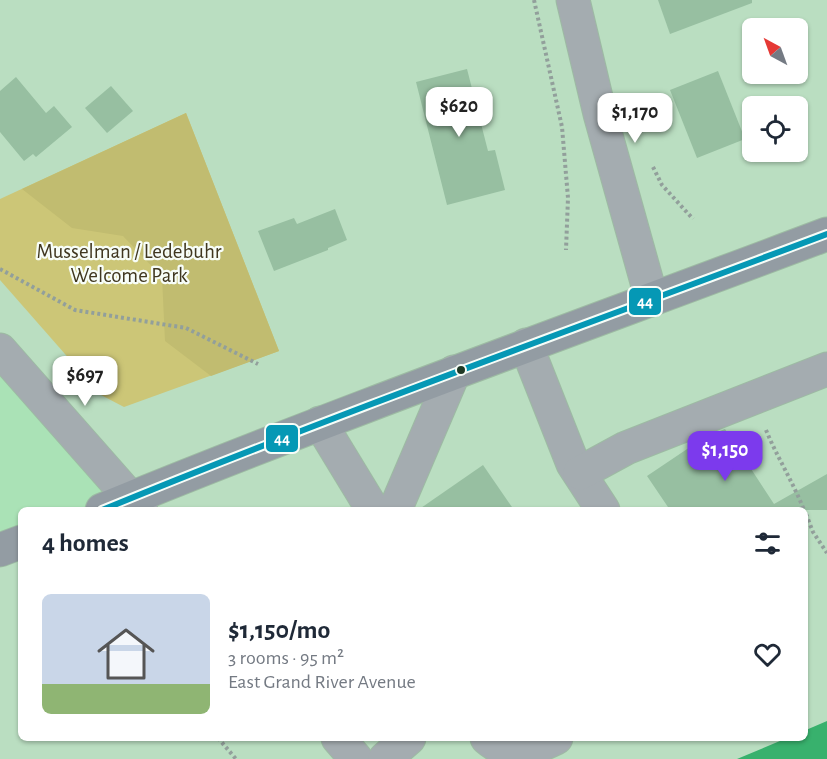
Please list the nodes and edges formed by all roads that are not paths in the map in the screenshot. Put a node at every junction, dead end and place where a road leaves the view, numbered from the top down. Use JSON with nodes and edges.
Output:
{"nodes":[{"id":1,"x":573,"y":0,"type":"edge"},
{"id":2,"x":827,"y":234,"type":"edge"},
{"id":3,"x":651,"y":300,"type":"junction"},
{"id":4,"x":526,"y":345,"type":"junction"},
{"id":5,"x":0,"y":350,"type":"edge"},
{"id":6,"x":827,"y":369,"type":"edge"},
{"id":7,"x":454,"y":372,"type":"junction"},
{"id":8,"x":320,"y":423,"type":"junction"},
{"id":9,"x":580,"y":473,"type":"junction"},
{"id":10,"x":125,"y":506,"type":"edge"},
{"id":11,"x":371,"y":507,"type":"edge"},
{"id":12,"x":396,"y":507,"type":"edge"},
{"id":13,"x":601,"y":507,"type":"edge"},
{"id":14,"x":18,"y":543,"type":"edge"},
{"id":15,"x":0,"y":550,"type":"edge"},
{"id":16,"x":341,"y":741,"type":"edge"},
{"id":17,"x":406,"y":741,"type":"edge"},
{"id":18,"x":490,"y":741,"type":"edge"},
{"id":19,"x":550,"y":741,"type":"edge"},
{"id":20,"x":356,"y":759,"type":"edge"},
{"id":21,"x":385,"y":759,"type":"edge"}],
"edges":[{"from":1,"to":3,"type":"street"},
{"from":2,"to":3,"type":"main road"},
{"from":3,"to":4,"type":"main road"},
{"from":4,"to":7,"type":"main road"},
{"from":4,"to":9,"type":"street"},
{"from":5,"to":10,"type":"street"},
{"from":6,"to":9,"type":"street"},
{"from":7,"to":8,"type":"main road"},
{"from":7,"to":12,"type":"street"},
{"from":8,"to":10,"type":"main road"},
{"from":8,"to":11,"type":"street"},
{"from":9,"to":13,"type":"street"},
{"from":14,"to":15,"type":"main road"},
{"from":16,"to":20,"type":"street"},
{"from":17,"to":21,"type":"street"},
{"from":18,"to":19,"type":"street"}]}
